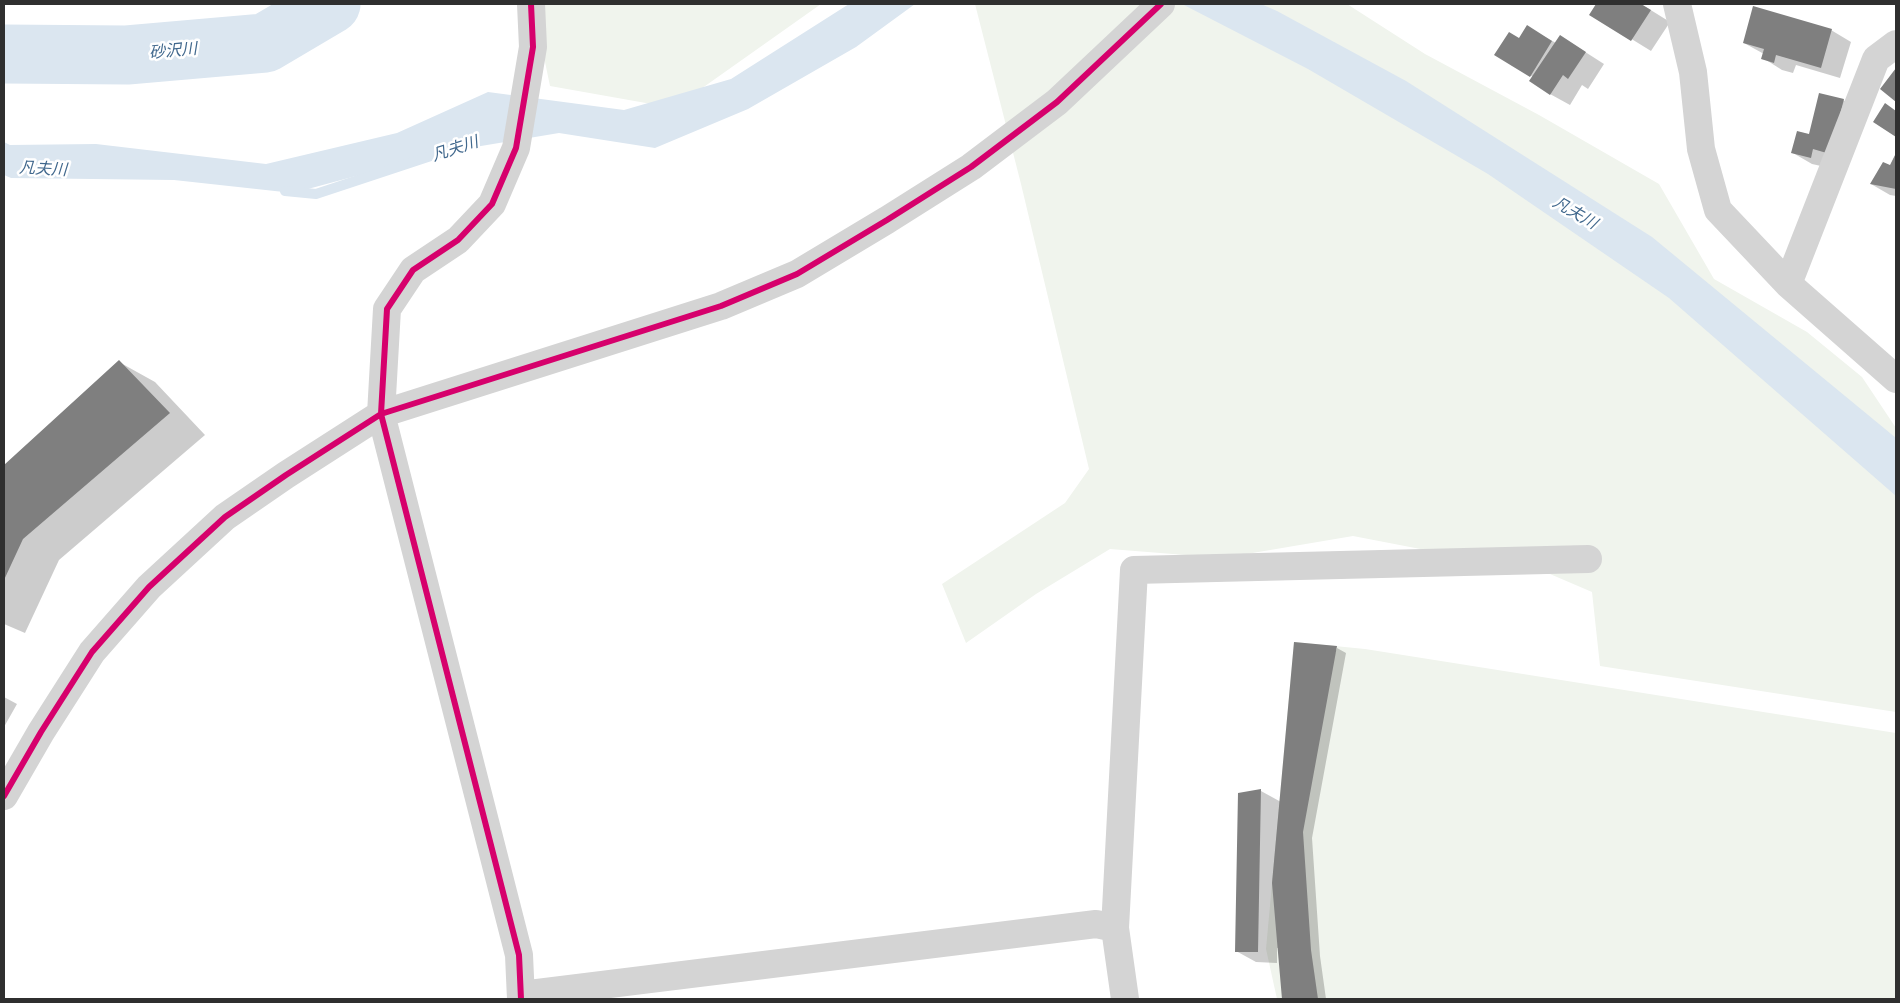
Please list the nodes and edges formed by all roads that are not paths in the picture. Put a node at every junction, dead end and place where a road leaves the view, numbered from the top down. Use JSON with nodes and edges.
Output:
{"nodes":[{"id":1,"x":531,"y":4,"type":"edge"},
{"id":2,"x":1161,"y":4,"type":"edge"},
{"id":3,"x":1677,"y":4,"type":"edge"},
{"id":4,"x":1896,"y":44,"type":"edge"},
{"id":5,"x":1788,"y":284,"type":"junction"},
{"id":6,"x":1896,"y":379,"type":"edge"},
{"id":7,"x":381,"y":414,"type":"junction"},
{"id":8,"x":1588,"y":559,"type":"dead end"},
{"id":9,"x":4,"y":796,"type":"edge"},
{"id":10,"x":1115,"y":928,"type":"junction"},
{"id":11,"x":521,"y":997,"type":"edge"},
{"id":12,"x":1124,"y":999,"type":"edge"}],
"edges":[{"from":1,"to":7,"type":"street"},
{"from":2,"to":7,"type":"street"},
{"from":3,"to":5,"type":"street"},
{"from":4,"to":5,"type":"street"},
{"from":5,"to":6,"type":"street"},
{"from":7,"to":9,"type":"street"},
{"from":7,"to":11,"type":"street"},
{"from":8,"to":10,"type":"street"},
{"from":10,"to":11,"type":"street"},
{"from":10,"to":12,"type":"street"}]}
